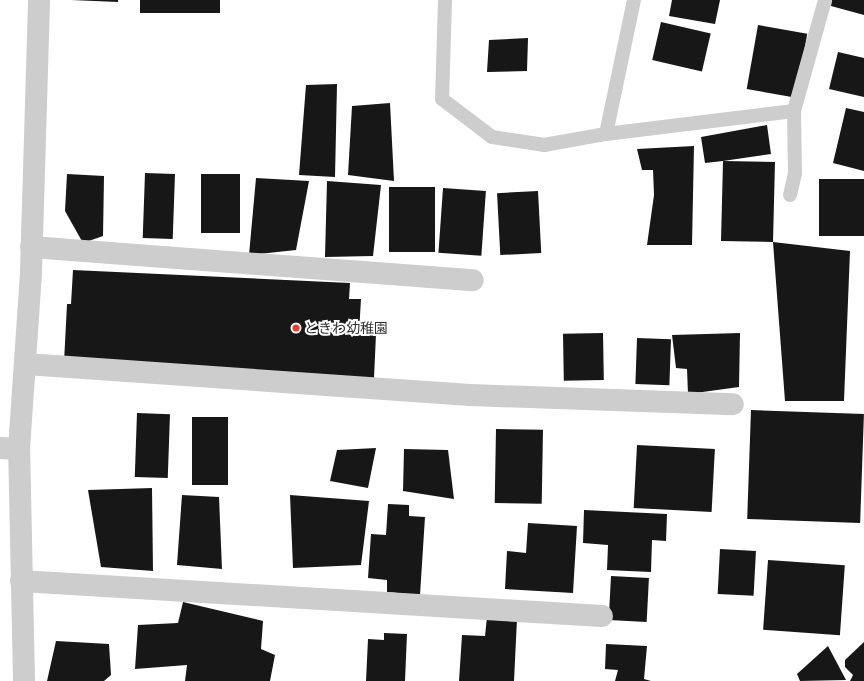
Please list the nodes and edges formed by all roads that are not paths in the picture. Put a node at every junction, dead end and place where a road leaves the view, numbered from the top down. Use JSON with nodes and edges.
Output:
{"nodes":[{"id":1,"x":39,"y":0,"type":"edge"},
{"id":2,"x":445,"y":0,"type":"edge"},
{"id":3,"x":634,"y":0,"type":"edge"},
{"id":4,"x":825,"y":0,"type":"edge"},
{"id":5,"x":794,"y":111,"type":"junction"},
{"id":6,"x":606,"y":134,"type":"junction"},
{"id":7,"x":790,"y":195,"type":"dead end"},
{"id":8,"x":31,"y":247,"type":"junction"},
{"id":9,"x":473,"y":280,"type":"dead end"},
{"id":10,"x":26,"y":364,"type":"junction"},
{"id":11,"x":733,"y":404,"type":"dead end"},
{"id":12,"x":10,"y":448,"type":"edge"},
{"id":13,"x":21,"y":581,"type":"junction"},
{"id":14,"x":602,"y":616,"type":"dead end"},
{"id":15,"x":24,"y":681,"type":"edge"}],
"edges":[{"from":1,"to":8,"type":"street"},
{"from":2,"to":6,"type":"lane"},
{"from":3,"to":6,"type":"lane"},
{"from":4,"to":5,"type":"lane"},
{"from":5,"to":6,"type":"lane"},
{"from":5,"to":7,"type":"lane"},
{"from":8,"to":9,"type":"street"},
{"from":8,"to":10,"type":"street"},
{"from":10,"to":11,"type":"street"},
{"from":10,"to":12,"type":"street"},
{"from":12,"to":13,"type":"street"},
{"from":13,"to":14,"type":"street"},
{"from":13,"to":15,"type":"street"}]}
